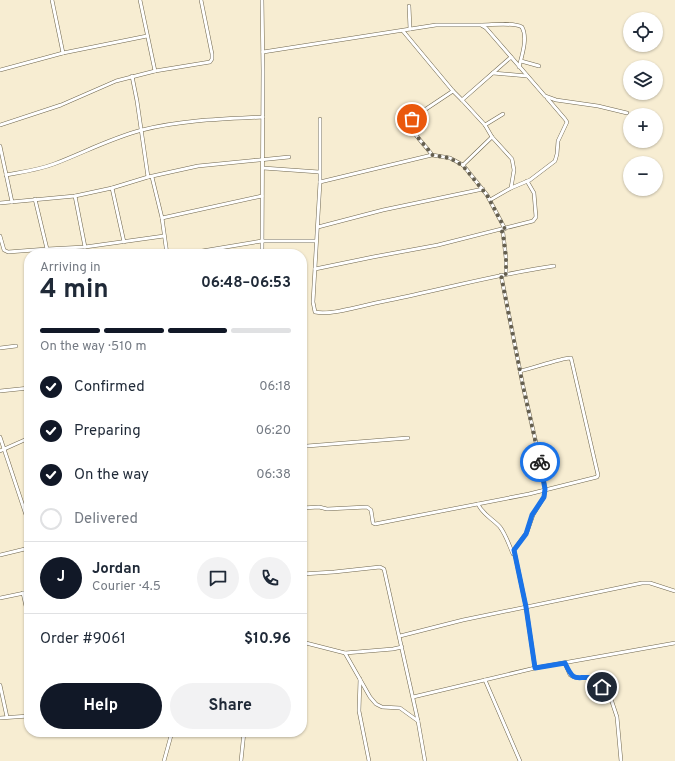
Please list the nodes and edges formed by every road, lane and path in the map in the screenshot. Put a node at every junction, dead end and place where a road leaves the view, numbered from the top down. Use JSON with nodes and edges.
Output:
{"nodes":[{"id":1,"x":52,"y":0,"type":"edge"},
{"id":2,"x":140,"y":0,"type":"edge"},
{"id":3,"x":201,"y":0,"type":"edge"},
{"id":4,"x":262,"y":0,"type":"edge"},
{"id":5,"x":409,"y":6,"type":"dead end"},
{"id":6,"x":481,"y":25,"type":"junction"},
{"id":7,"x":410,"y":29,"type":"junction"},
{"id":8,"x":403,"y":31,"type":"junction"},
{"id":9,"x":147,"y":36,"type":"junction"},
{"id":10,"x":263,"y":52,"type":"junction"},
{"id":11,"x":63,"y":53,"type":"junction"},
{"id":12,"x":511,"y":58,"type":"junction"},
{"id":13,"x":520,"y":61,"type":"junction"},
{"id":14,"x":539,"y":66,"type":"dead end"},
{"id":15,"x":519,"y":67,"type":"junction"},
{"id":16,"x":0,"y":70,"type":"edge"},
{"id":17,"x":155,"y":70,"type":"junction"},
{"id":18,"x":493,"y":73,"type":"junction"},
{"id":19,"x":132,"y":76,"type":"junction"},
{"id":20,"x":527,"y":76,"type":"junction"},
{"id":21,"x":453,"y":91,"type":"junction"},
{"id":22,"x":545,"y":96,"type":"junction"},
{"id":23,"x":462,"y":100,"type":"junction"},
{"id":24,"x":623,"y":113,"type":"edge"},
{"id":25,"x":503,"y":114,"type":"dead end"},
{"id":26,"x":263,"y":117,"type":"junction"},
{"id":27,"x":320,"y":119,"type":"dead end"},
{"id":28,"x":485,"y":125,"type":"junction"},
{"id":29,"x":0,"y":126,"type":"edge"},
{"id":30,"x":142,"y":130,"type":"junction"},
{"id":31,"x":492,"y":137,"type":"junction"},
{"id":32,"x":0,"y":146,"type":"edge"},
{"id":33,"x":432,"y":155,"type":"junction"},
{"id":34,"x":289,"y":157,"type":"dead end"},
{"id":35,"x":263,"y":159,"type":"junction"},
{"id":36,"x":463,"y":166,"type":"junction"},
{"id":37,"x":263,"y":168,"type":"junction"},
{"id":38,"x":319,"y":172,"type":"junction"},
{"id":39,"x":6,"y":175,"type":"junction"},
{"id":40,"x":150,"y":177,"type":"junction"},
{"id":41,"x":527,"y":181,"type":"junction"},
{"id":42,"x":320,"y":182,"type":"junction"},
{"id":43,"x":112,"y":188,"type":"junction"},
{"id":44,"x":511,"y":188,"type":"junction"},
{"id":45,"x":483,"y":189,"type":"junction"},
{"id":46,"x":75,"y":196,"type":"junction"},
{"id":47,"x":262,"y":196,"type":"junction"},
{"id":48,"x":36,"y":200,"type":"junction"},
{"id":49,"x":490,"y":200,"type":"junction"},
{"id":50,"x":12,"y":202,"type":"junction"},
{"id":51,"x":0,"y":203,"type":"edge"},
{"id":52,"x":162,"y":218,"type":"junction"},
{"id":53,"x":318,"y":227,"type":"junction"},
{"id":54,"x":503,"y":229,"type":"junction"},
{"id":55,"x":0,"y":236,"type":"edge"},
{"id":56,"x":164,"y":236,"type":"junction"},
{"id":57,"x":262,"y":241,"type":"junction"},
{"id":58,"x":316,"y":241,"type":"junction"},
{"id":59,"x":124,"y":242,"type":"junction"},
{"id":60,"x":85,"y":247,"type":"junction"},
{"id":61,"x":47,"y":248,"type":"junction"},
{"id":62,"x":37,"y":249,"type":"edge"},
{"id":63,"x":166,"y":249,"type":"edge"},
{"id":64,"x":214,"y":249,"type":"edge"},
{"id":65,"x":262,"y":249,"type":"edge"},
{"id":66,"x":24,"y":250,"type":"edge"},
{"id":67,"x":554,"y":266,"type":"dead end"},
{"id":68,"x":315,"y":269,"type":"junction"},
{"id":69,"x":506,"y":274,"type":"junction"},
{"id":70,"x":501,"y":275,"type":"junction"},
{"id":71,"x":16,"y":346,"type":"dead end"},
{"id":72,"x":0,"y":348,"type":"edge"},
{"id":73,"x":520,"y":372,"type":"junction"},
{"id":74,"x":24,"y":389,"type":"edge"},
{"id":75,"x":0,"y":391,"type":"edge"},
{"id":76,"x":0,"y":437,"type":"edge"},
{"id":77,"x":408,"y":438,"type":"dead end"},
{"id":78,"x":24,"y":440,"type":"edge"},
{"id":79,"x":307,"y":446,"type":"edge"},
{"id":80,"x":4,"y":448,"type":"junction"},
{"id":81,"x":0,"y":451,"type":"edge"},
{"id":82,"x":545,"y":489,"type":"junction"},
{"id":83,"x":478,"y":504,"type":"junction"},
{"id":84,"x":307,"y":508,"type":"edge"},
{"id":85,"x":24,"y":509,"type":"edge"},
{"id":86,"x":24,"y":549,"type":"edge"},
{"id":87,"x":0,"y":555,"type":"edge"},
{"id":88,"x":514,"y":555,"type":"junction"},
{"id":89,"x":307,"y":574,"type":"edge"},
{"id":90,"x":675,"y":591,"type":"edge"},
{"id":91,"x":23,"y":593,"type":"joint"},
{"id":92,"x":0,"y":598,"type":"edge"},
{"id":93,"x":24,"y":598,"type":"edge"},
{"id":94,"x":526,"y":607,"type":"junction"},
{"id":95,"x":400,"y":636,"type":"junction"},
{"id":96,"x":307,"y":643,"type":"edge"},
{"id":97,"x":675,"y":643,"type":"edge"},
{"id":98,"x":402,"y":647,"type":"junction"},
{"id":99,"x":345,"y":653,"type":"junction"},
{"id":100,"x":565,"y":663,"type":"junction"},
{"id":101,"x":535,"y":668,"type":"junction"},
{"id":102,"x":360,"y":679,"type":"junction"},
{"id":103,"x":485,"y":680,"type":"junction"},
{"id":104,"x":0,"y":685,"type":"edge"},
{"id":105,"x":413,"y":696,"type":"junction"},
{"id":106,"x":24,"y":716,"type":"edge"},
{"id":107,"x":7,"y":717,"type":"junction"},
{"id":108,"x":0,"y":718,"type":"edge"},
{"id":109,"x":418,"y":721,"type":"junction"},
{"id":110,"x":171,"y":737,"type":"edge"},
{"id":111,"x":243,"y":737,"type":"edge"},
{"id":112,"x":164,"y":761,"type":"edge"},
{"id":113,"x":241,"y":761,"type":"edge"},
{"id":114,"x":369,"y":761,"type":"edge"},
{"id":115,"x":425,"y":761,"type":"edge"},
{"id":116,"x":520,"y":761,"type":"edge"},
{"id":117,"x":621,"y":761,"type":"edge"}],
"edges":[{"from":1,"to":11,"type":"street"},
{"from":2,"to":9,"type":"street"},
{"from":3,"to":17,"type":"street"},
{"from":4,"to":10,"type":"street"},
{"from":5,"to":7,"type":"street"},
{"from":6,"to":7,"type":"street"},
{"from":6,"to":12,"type":"street"},
{"from":6,"to":13,"type":"street"},
{"from":7,"to":8,"type":"street"},
{"from":8,"to":10,"type":"street"},
{"from":8,"to":21,"type":"street"},
{"from":9,"to":11,"type":"street"},
{"from":9,"to":17,"type":"street"},
{"from":10,"to":26,"type":"street"},
{"from":11,"to":16,"type":"street"},
{"from":12,"to":15,"type":"street"},
{"from":12,"to":18,"type":"street"},
{"from":13,"to":14,"type":"street"},
{"from":13,"to":15,"type":"street"},
{"from":15,"to":20,"type":"street"},
{"from":17,"to":19,"type":"street"},
{"from":18,"to":20,"type":"street"},
{"from":18,"to":23,"type":"street"},
{"from":19,"to":29,"type":"street"},
{"from":19,"to":30,"type":"street"},
{"from":20,"to":22,"type":"street"},
{"from":21,"to":23,"type":"street"},
{"from":21,"to":33,"type":"street"},
{"from":22,"to":24,"type":"street"},
{"from":22,"to":41,"type":"street"},
{"from":23,"to":28,"type":"street"},
{"from":25,"to":28,"type":"street"},
{"from":26,"to":30,"type":"street"},
{"from":26,"to":35,"type":"street"},
{"from":27,"to":38,"type":"street"},
{"from":28,"to":31,"type":"street"},
{"from":30,"to":39,"type":"street"},
{"from":30,"to":40,"type":"street"},
{"from":31,"to":36,"type":"street"},
{"from":31,"to":44,"type":"street"},
{"from":32,"to":39,"type":"street"},
{"from":33,"to":36,"type":"street"},
{"from":33,"to":42,"type":"street"},
{"from":34,"to":35,"type":"street"},
{"from":35,"to":37,"type":"street"},
{"from":35,"to":40,"type":"street"},
{"from":36,"to":45,"type":"street"},
{"from":37,"to":38,"type":"street"},
{"from":37,"to":47,"type":"street"},
{"from":38,"to":42,"type":"street"},
{"from":39,"to":50,"type":"street"},
{"from":40,"to":43,"type":"street"},
{"from":40,"to":52,"type":"street"},
{"from":41,"to":44,"type":"street"},
{"from":41,"to":54,"type":"street"},
{"from":42,"to":53,"type":"street"},
{"from":43,"to":46,"type":"street"},
{"from":43,"to":59,"type":"street"},
{"from":44,"to":49,"type":"street"},
{"from":45,"to":49,"type":"street"},
{"from":45,"to":53,"type":"street"},
{"from":46,"to":48,"type":"street"},
{"from":46,"to":60,"type":"street"},
{"from":47,"to":52,"type":"street"},
{"from":47,"to":57,"type":"street"},
{"from":48,"to":50,"type":"street"},
{"from":48,"to":61,"type":"street"},
{"from":49,"to":54,"type":"street"},
{"from":50,"to":51,"type":"street"},
{"from":52,"to":56,"type":"street"},
{"from":53,"to":58,"type":"street"},
{"from":54,"to":68,"type":"street"},
{"from":54,"to":69,"type":"street"},
{"from":55,"to":66,"type":"street"},
{"from":56,"to":59,"type":"street"},
{"from":56,"to":63,"type":"street"},
{"from":57,"to":58,"type":"street"},
{"from":57,"to":64,"type":"street"},
{"from":57,"to":65,"type":"street"},
{"from":58,"to":68,"type":"street"},
{"from":59,"to":60,"type":"street"},
{"from":60,"to":61,"type":"street"},
{"from":61,"to":62,"type":"street"},
{"from":67,"to":69,"type":"street"},
{"from":68,"to":70,"type":"street"},
{"from":69,"to":70,"type":"street"},
{"from":70,"to":73,"type":"street"},
{"from":71,"to":72,"type":"street"},
{"from":73,"to":82,"type":"street"},
{"from":73,"to":82,"type":"street"},
{"from":74,"to":75,"type":"street"},
{"from":76,"to":80,"type":"street"},
{"from":77,"to":79,"type":"street"},
{"from":78,"to":80,"type":"street"},
{"from":80,"to":81,"type":"street"},
{"from":80,"to":85,"type":"street"},
{"from":82,"to":83,"type":"street"},
{"from":82,"to":88,"type":"street"},
{"from":83,"to":84,"type":"street"},
{"from":83,"to":88,"type":"street"},
{"from":86,"to":87,"type":"street"},
{"from":88,"to":94,"type":"street"},
{"from":89,"to":95,"type":"street"},
{"from":90,"to":94,"type":"street"},
{"from":91,"to":92,"type":"street"},
{"from":91,"to":93,"type":"street"},
{"from":94,"to":95,"type":"street"},
{"from":94,"to":101,"type":"street"},
{"from":95,"to":98,"type":"street"},
{"from":96,"to":99,"type":"street"},
{"from":97,"to":100,"type":"street"},
{"from":98,"to":99,"type":"street"},
{"from":98,"to":105,"type":"street"},
{"from":99,"to":102,"type":"street"},
{"from":100,"to":101,"type":"street"},
{"from":100,"to":117,"type":"street"},
{"from":101,"to":103,"type":"street"},
{"from":102,"to":109,"type":"street"},
{"from":102,"to":114,"type":"street"},
{"from":103,"to":105,"type":"street"},
{"from":103,"to":116,"type":"street"},
{"from":104,"to":107,"type":"street"},
{"from":105,"to":109,"type":"street"},
{"from":106,"to":107,"type":"street"},
{"from":107,"to":108,"type":"street"},
{"from":109,"to":115,"type":"street"},
{"from":110,"to":112,"type":"street"},
{"from":111,"to":113,"type":"street"}]}
